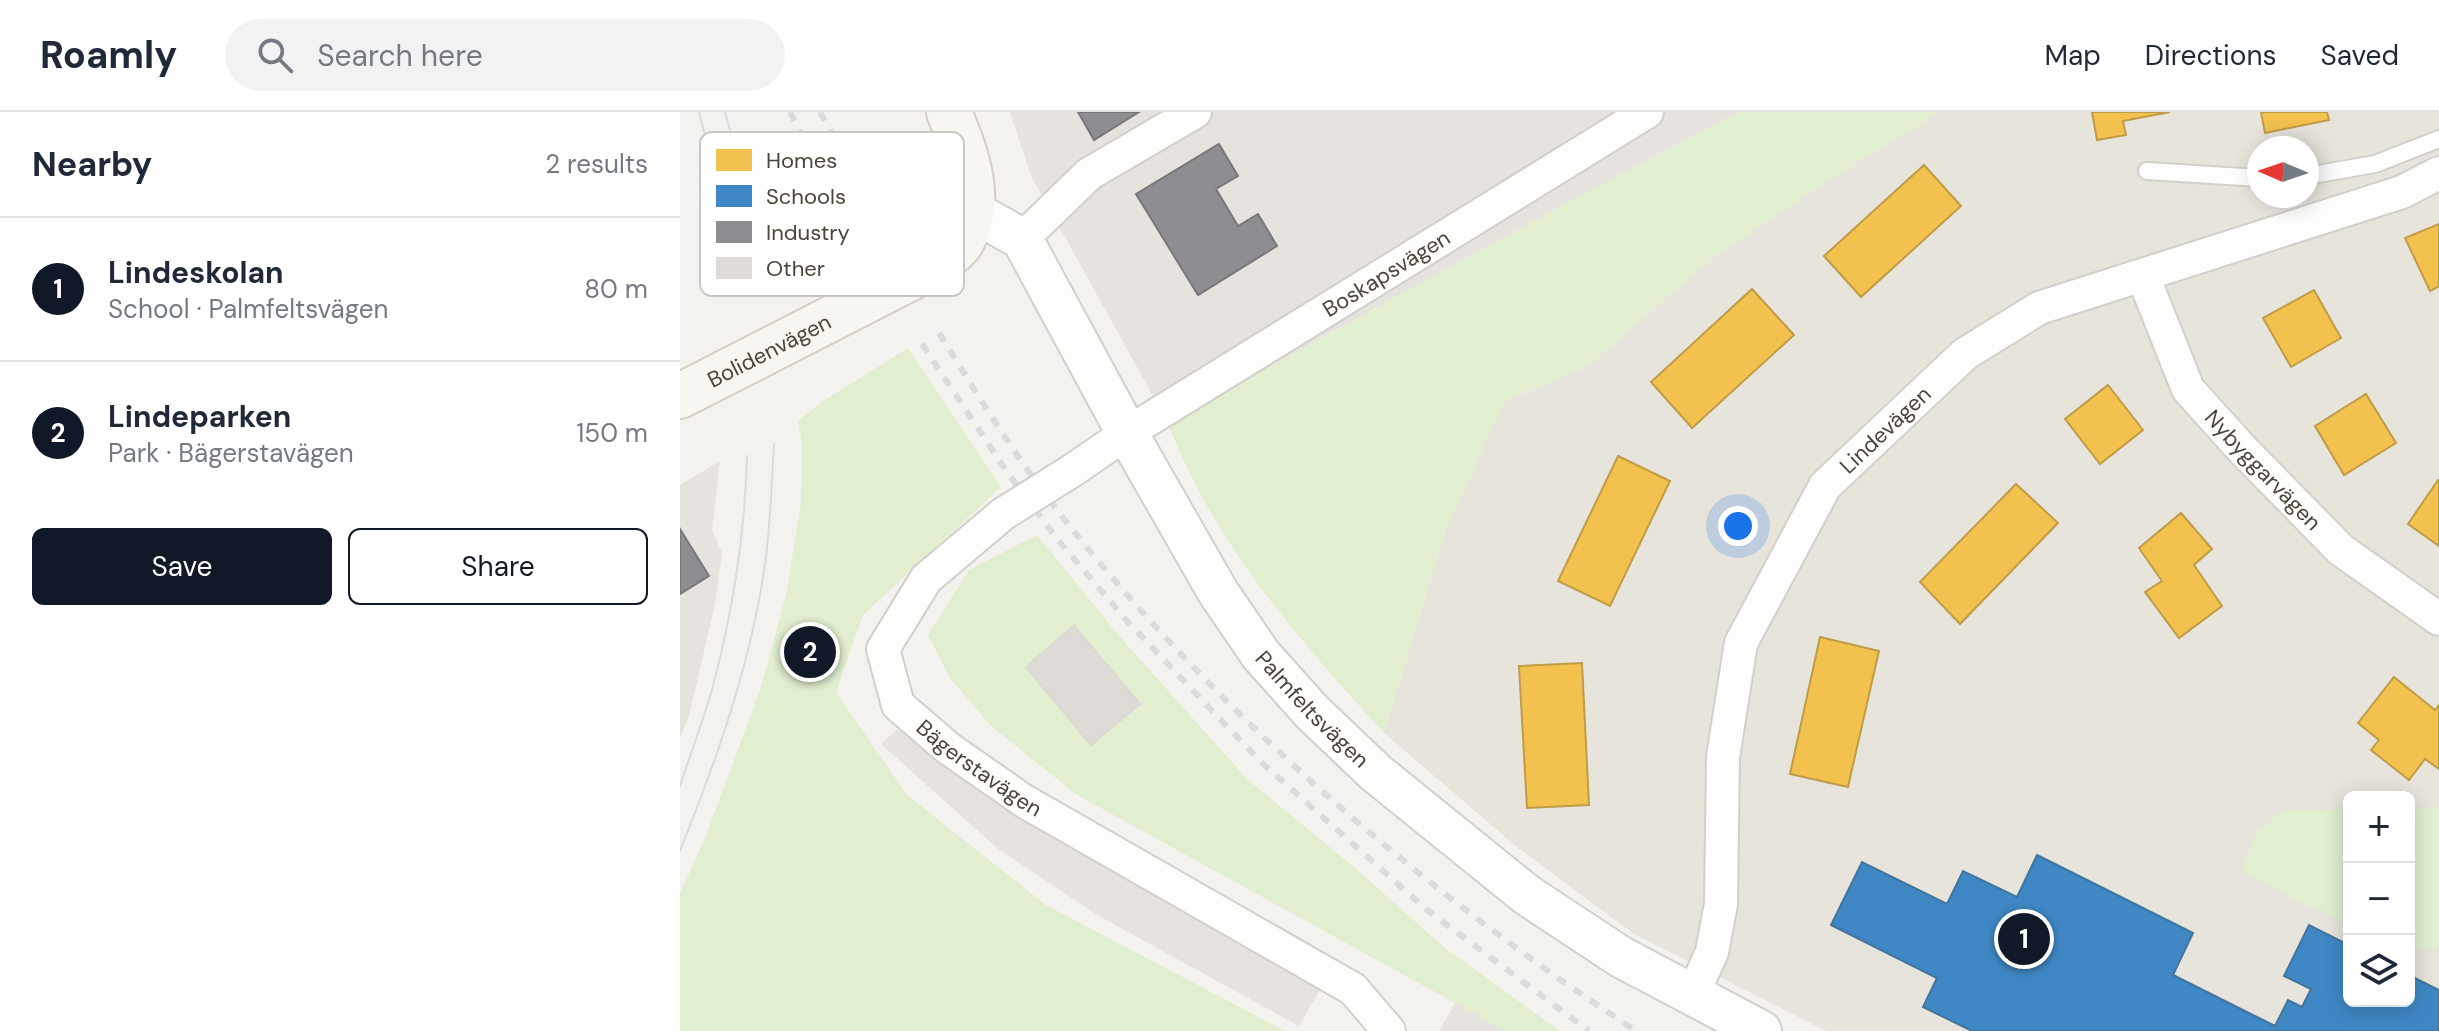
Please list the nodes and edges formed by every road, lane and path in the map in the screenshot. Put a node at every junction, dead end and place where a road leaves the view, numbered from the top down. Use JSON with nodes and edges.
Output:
{"nodes":[{"id":1,"x":949,"y":112,"type":"edge"},
{"id":2,"x":1195,"y":112,"type":"edge"},
{"id":3,"x":1647,"y":112,"type":"edge"},
{"id":4,"x":955,"y":132,"type":"edge"},
{"id":5,"x":2439,"y":139,"type":"edge"},
{"id":6,"x":964,"y":165,"type":"edge"},
{"id":7,"x":2147,"y":171,"type":"dead end"},
{"id":8,"x":2439,"y":173,"type":"edge"},
{"id":9,"x":2319,"y":174,"type":"edge"},
{"id":10,"x":2247,"y":177,"type":"edge"},
{"id":11,"x":972,"y":193,"type":"junction"},
{"id":12,"x":964,"y":228,"type":"edge"},
{"id":13,"x":1022,"y":239,"type":"junction"},
{"id":14,"x":2143,"y":276,"type":"junction"},
{"id":15,"x":875,"y":296,"type":"edge"},
{"id":16,"x":680,"y":396,"type":"edge"},
{"id":17,"x":1127,"y":433,"type":"junction"},
{"id":18,"x":2439,"y":619,"type":"edge"},
{"id":19,"x":1692,"y":996,"type":"junction"},
{"id":20,"x":1389,"y":1031,"type":"edge"},
{"id":21,"x":1761,"y":1031,"type":"edge"}],
"edges":[{"from":1,"to":4,"type":"main road"},
{"from":2,"to":13,"type":"street"},
{"from":3,"to":17,"type":"street","name":"Boskapsvägen"},
{"from":5,"to":9,"type":"lane"},
{"from":6,"to":11,"type":"main road"},
{"from":7,"to":10,"type":"lane"},
{"from":8,"to":14,"type":"street","name":"Lindevägen"},
{"from":11,"to":12,"type":"main road","name":"Bolidenvägen"},
{"from":11,"to":13,"type":"street"},
{"from":13,"to":17,"type":"street","name":"Palmfeltsvägen"},
{"from":14,"to":18,"type":"street","name":"Nybyggarvägen"},
{"from":14,"to":19,"type":"street","name":"Lindevägen"},
{"from":15,"to":16,"type":"main road","name":"Bolidenvägen"},
{"from":17,"to":19,"type":"street","name":"Palmfeltsvägen"},
{"from":17,"to":20,"type":"street","name":"Bägerstavägen","bridge":true},
{"from":19,"to":21,"type":"street","name":"Palmfeltsvägen"}]}
